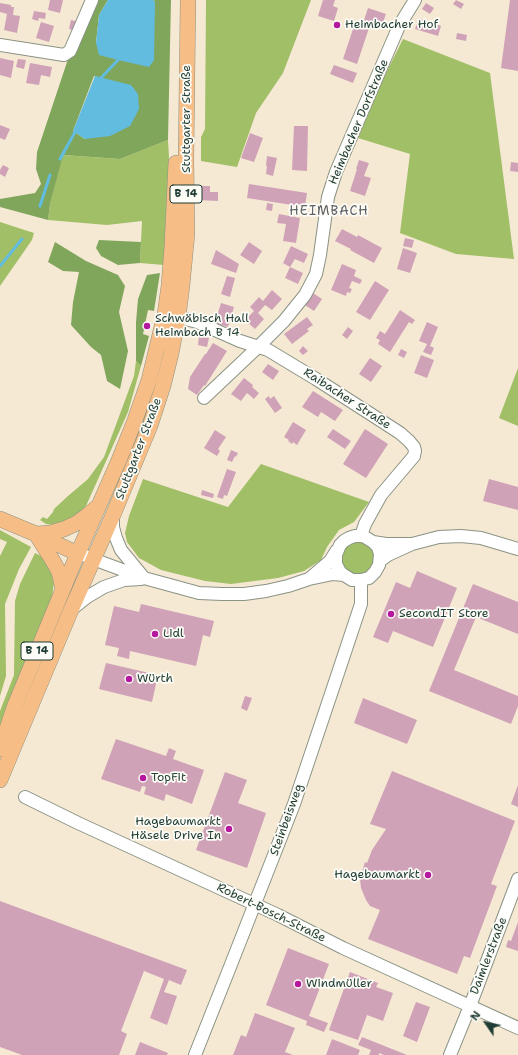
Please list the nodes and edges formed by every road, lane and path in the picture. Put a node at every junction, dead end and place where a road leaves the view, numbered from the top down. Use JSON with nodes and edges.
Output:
{"nodes":[{"id":1,"x":92,"y":0,"type":"edge"},
{"id":2,"x":178,"y":0,"type":"edge"},
{"id":3,"x":188,"y":0,"type":"edge"},
{"id":4,"x":415,"y":0,"type":"edge"},
{"id":5,"x":0,"y":45,"type":"edge"},
{"id":6,"x":178,"y":317,"type":"junction"},
{"id":7,"x":258,"y":347,"type":"junction"},
{"id":8,"x":204,"y":398,"type":"dead end"},
{"id":9,"x":99,"y":504,"type":"junction"},
{"id":10,"x":113,"y":515,"type":"junction"},
{"id":11,"x":0,"y":519,"type":"edge"},
{"id":12,"x":40,"y":536,"type":"junction"},
{"id":13,"x":361,"y":536,"type":"junction"},
{"id":14,"x":373,"y":542,"type":"junction"},
{"id":15,"x":412,"y":544,"type":"junction"},
{"id":16,"x":518,"y":549,"type":"edge"},
{"id":17,"x":337,"y":550,"type":"junction"},
{"id":18,"x":74,"y":551,"type":"junction"},
{"id":19,"x":93,"y":559,"type":"junction"},
{"id":20,"x":380,"y":561,"type":"junction"},
{"id":21,"x":344,"y":575,"type":"junction"},
{"id":22,"x":144,"y":578,"type":"junction"},
{"id":23,"x":309,"y":579,"type":"junction"},
{"id":24,"x":361,"y":580,"type":"junction"},
{"id":25,"x":63,"y":589,"type":"junction"},
{"id":26,"x":71,"y":610,"type":"junction"},
{"id":27,"x":0,"y":749,"type":"edge"},
{"id":28,"x":0,"y":780,"type":"edge"},
{"id":29,"x":25,"y":797,"type":"dead end"},
{"id":30,"x":518,"y":879,"type":"edge"},
{"id":31,"x":255,"y":905,"type":"junction"},
{"id":32,"x":470,"y":1006,"type":"junction"},
{"id":33,"x":518,"y":1028,"type":"edge"},
{"id":34,"x":195,"y":1055,"type":"edge"},
{"id":35,"x":450,"y":1055,"type":"edge"}],
"edges":[{"from":1,"to":5,"type":"street"},
{"from":2,"to":9,"type":"main road","name":"Stuttgarter Straße","number":"B 14"},
{"from":3,"to":6,"type":"main road","name":"Stuttgarter Straße","number":"B 14"},
{"from":4,"to":7,"type":"street","name":"Heimbacher Dorfstraße"},
{"from":6,"to":7,"type":"street","name":"Raibacher Straße"},
{"from":6,"to":10,"type":"main road","name":"Stuttgarter Straße","number":"B 14"},
{"from":7,"to":8,"type":"street","name":"Heimbacher Dorfstraße"},
{"from":7,"to":13,"type":"street","name":"Raibacher Straße"},
{"from":9,"to":12,"type":"main road"},
{"from":9,"to":18,"type":"main road","name":"Stuttgarter Straße","number":"B 14"},
{"from":10,"to":19,"type":"main road","name":"Stuttgarter Straße","number":"B 14"},
{"from":10,"to":22,"type":"street"},
{"from":11,"to":12,"type":"main road"},
{"from":12,"to":18,"type":"main road"},
{"from":12,"to":25,"type":"main road"},
{"from":13,"to":14,"type":"street"},
{"from":13,"to":17,"type":"street"},
{"from":14,"to":15,"type":"street"},
{"from":14,"to":20,"type":"street"},
{"from":15,"to":16,"type":"street"},
{"from":15,"to":20,"type":"street"},
{"from":17,"to":21,"type":"street"},
{"from":17,"to":23,"type":"street"},
{"from":18,"to":19,"type":"street"},
{"from":18,"to":25,"type":"main road","name":"Stuttgarter Straße","number":"B 14"},
{"from":19,"to":22,"type":"street"},
{"from":19,"to":26,"type":"main road","name":"Stuttgarter Straße","number":"B 14"},
{"from":20,"to":24,"type":"street"},
{"from":21,"to":23,"type":"street"},
{"from":21,"to":24,"type":"street"},
{"from":22,"to":23,"type":"street"},
{"from":22,"to":26,"type":"street"},
{"from":24,"to":31,"type":"street","name":"Steinbeisweg"},
{"from":25,"to":27,"type":"main road","name":"Stuttgarter Straße","number":"B 14"},
{"from":26,"to":28,"type":"main road","name":"Stuttgarter Straße","number":"B 14"},
{"from":29,"to":31,"type":"street","name":"Robert-Bosch-Straße"},
{"from":30,"to":32,"type":"street","name":"Daimlerstraße"},
{"from":31,"to":32,"type":"street","name":"Robert-Bosch-Straße"},
{"from":31,"to":34,"type":"street","name":"Steinbeisweg"},
{"from":32,"to":33,"type":"street","name":"Robert-Bosch-Straße"},
{"from":32,"to":35,"type":"street","name":"Daimlerstraße"}]}
